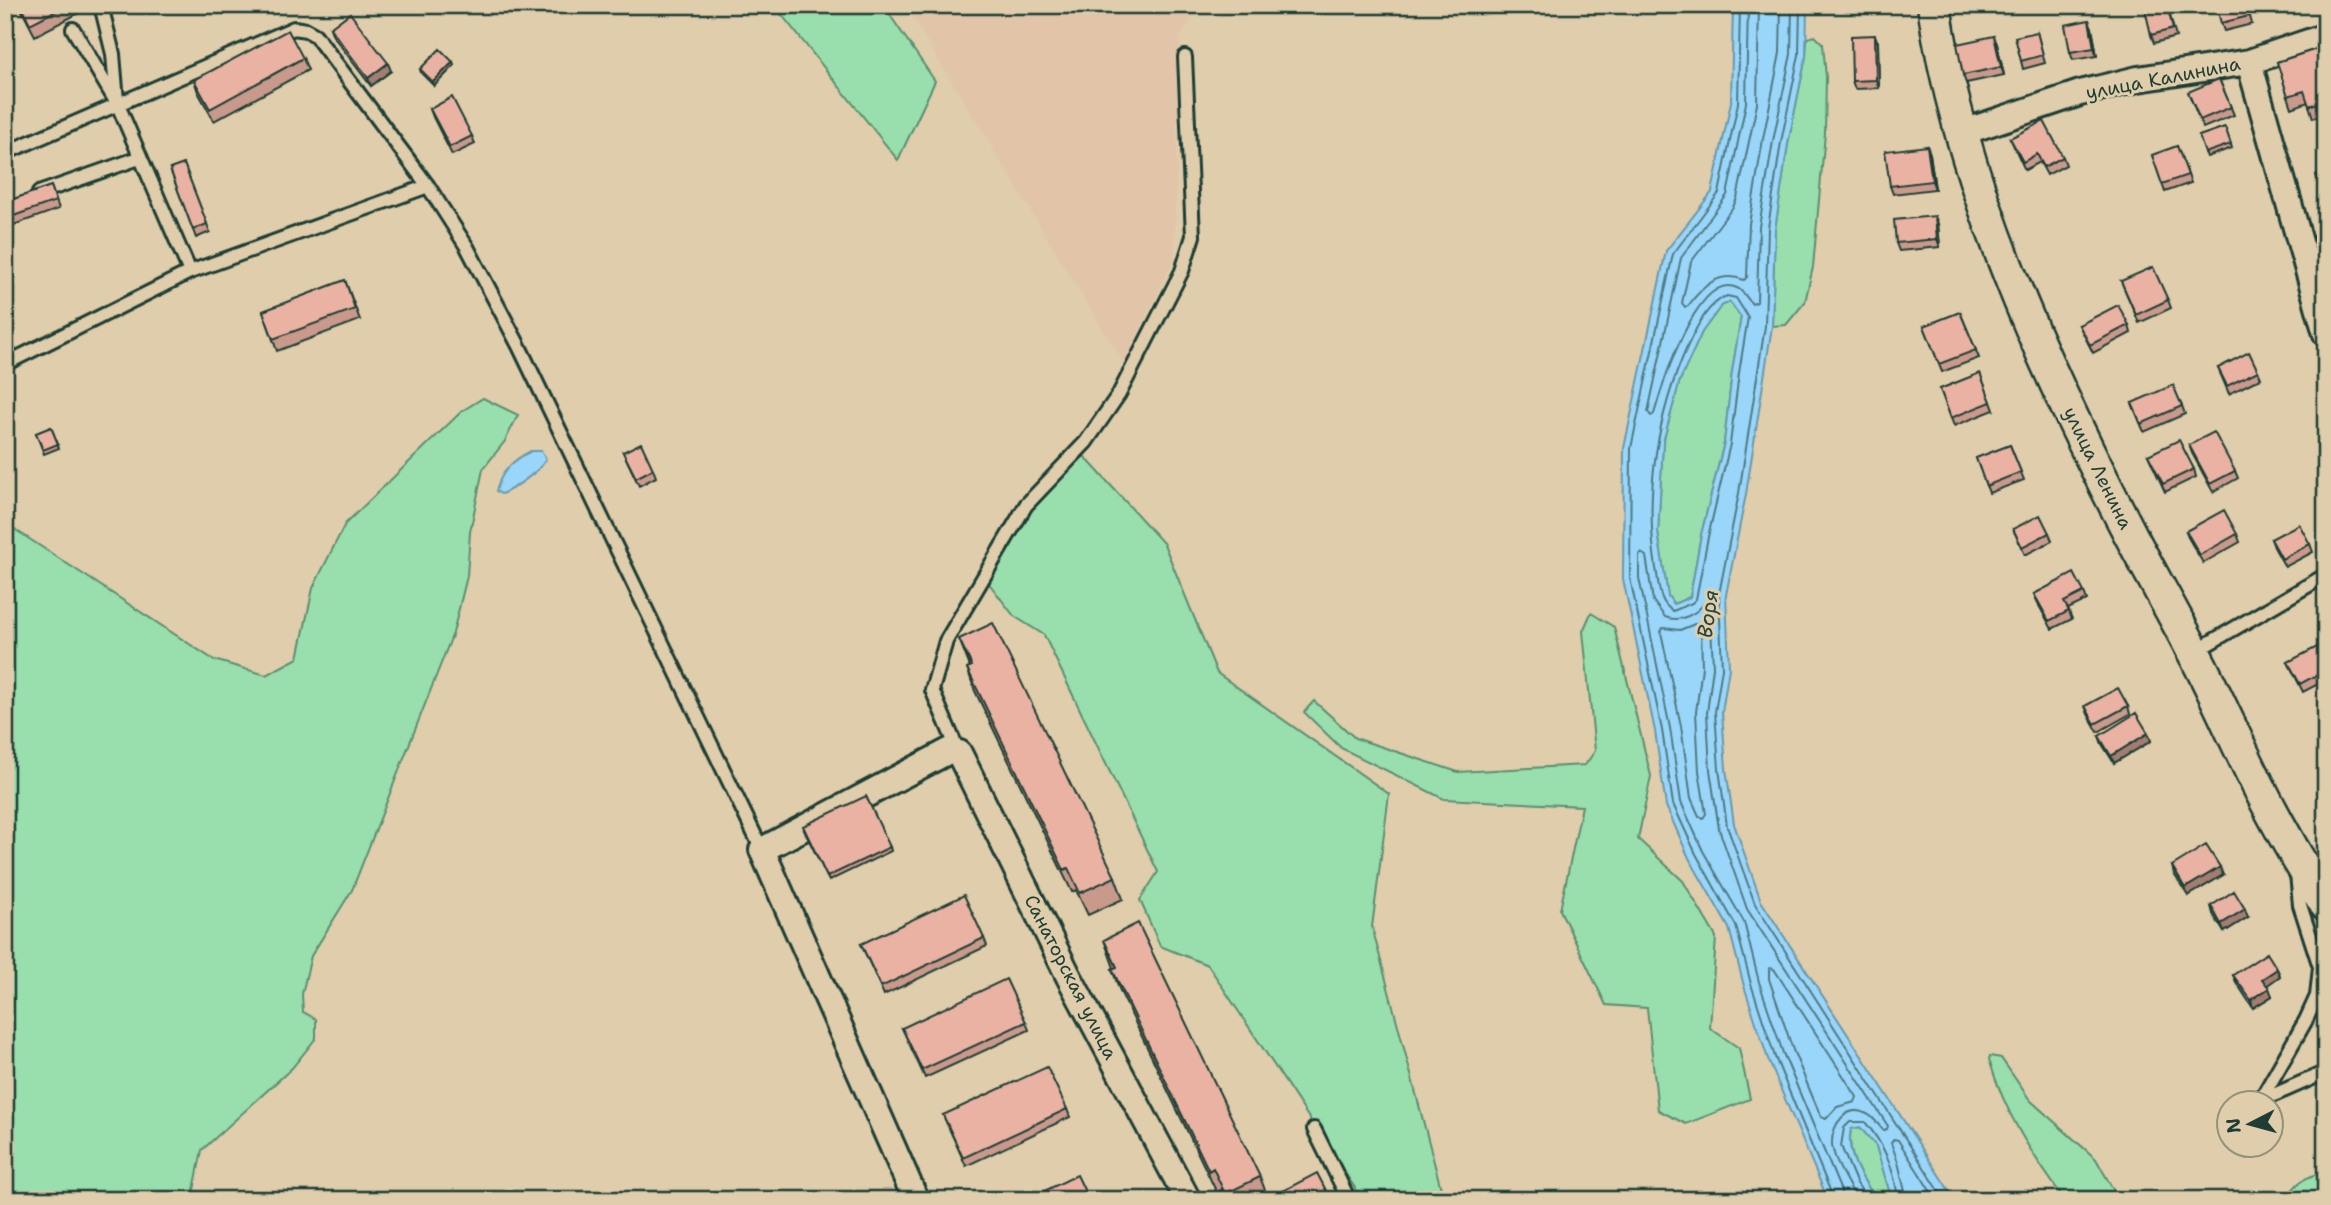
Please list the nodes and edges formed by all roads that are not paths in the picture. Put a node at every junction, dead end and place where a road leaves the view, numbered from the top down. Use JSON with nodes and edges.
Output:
{"nodes":[{"id":1,"x":101,"y":5,"type":"edge"},
{"id":2,"x":1934,"y":5,"type":"edge"},
{"id":3,"x":73,"y":29,"type":"dead end"},
{"id":4,"x":2326,"y":36,"type":"edge"},
{"id":5,"x":1185,"y":57,"type":"dead end"},
{"id":6,"x":2249,"y":62,"type":"junction"},
{"id":7,"x":118,"y":105,"type":"junction"},
{"id":8,"x":1961,"y":132,"type":"junction"},
{"id":9,"x":5,"y":153,"type":"edge"},
{"id":10,"x":139,"y":158,"type":"junction"},
{"id":11,"x":428,"y":186,"type":"junction"},
{"id":12,"x":30,"y":197,"type":"edge"},
{"id":13,"x":190,"y":272,"type":"junction"},
{"id":14,"x":2326,"y":334,"type":"edge"},
{"id":15,"x":5,"y":364,"type":"edge"},
{"id":16,"x":2326,"y":575,"type":"edge"},
{"id":17,"x":2194,"y":652,"type":"junction"},
{"id":18,"x":959,"y":753,"type":"junction"},
{"id":19,"x":762,"y":850,"type":"junction"},
{"id":20,"x":2297,"y":857,"type":"junction"},
{"id":21,"x":2326,"y":904,"type":"edge"},
{"id":22,"x":2320,"y":967,"type":"junction"},
{"id":23,"x":2326,"y":984,"type":"edge"},
{"id":24,"x":2326,"y":1072,"type":"edge"},
{"id":25,"x":1314,"y":1129,"type":"dead end"},
{"id":26,"x":916,"y":1200,"type":"edge"},
{"id":27,"x":1188,"y":1200,"type":"edge"},
{"id":28,"x":1349,"y":1200,"type":"edge"}],
"edges":[{"from":1,"to":7,"type":"lane"},
{"from":2,"to":8,"type":"street","name":"улица Ленина"},
{"from":3,"to":7,"type":"lane"},
{"from":4,"to":6,"type":"street","name":"улица Калинина"},
{"from":5,"to":18,"type":"lane"},
{"from":6,"to":8,"type":"street","name":"улица Калинина"},
{"from":6,"to":14,"type":"street"},
{"from":7,"to":9,"type":"lane"},
{"from":7,"to":10,"type":"lane"},
{"from":7,"to":11,"type":"lane"},
{"from":8,"to":17,"type":"street","name":"улица Ленина"},
{"from":10,"to":12,"type":"lane"},
{"from":10,"to":13,"type":"lane"},
{"from":11,"to":13,"type":"lane"},
{"from":11,"to":19,"type":"lane"},
{"from":13,"to":15,"type":"lane"},
{"from":16,"to":17,"type":"lane"},
{"from":17,"to":20,"type":"street","name":"улица Ленина"},
{"from":18,"to":19,"type":"street"},
{"from":18,"to":27,"type":"street","name":"Санаторская улица"},
{"from":19,"to":26,"type":"street"},
{"from":20,"to":21,"type":"street","name":"улица Ленина"},
{"from":20,"to":22,"type":"lane"},
{"from":22,"to":23,"type":"lane"},
{"from":22,"to":24,"type":"lane"},
{"from":25,"to":28,"type":"lane"}]}
